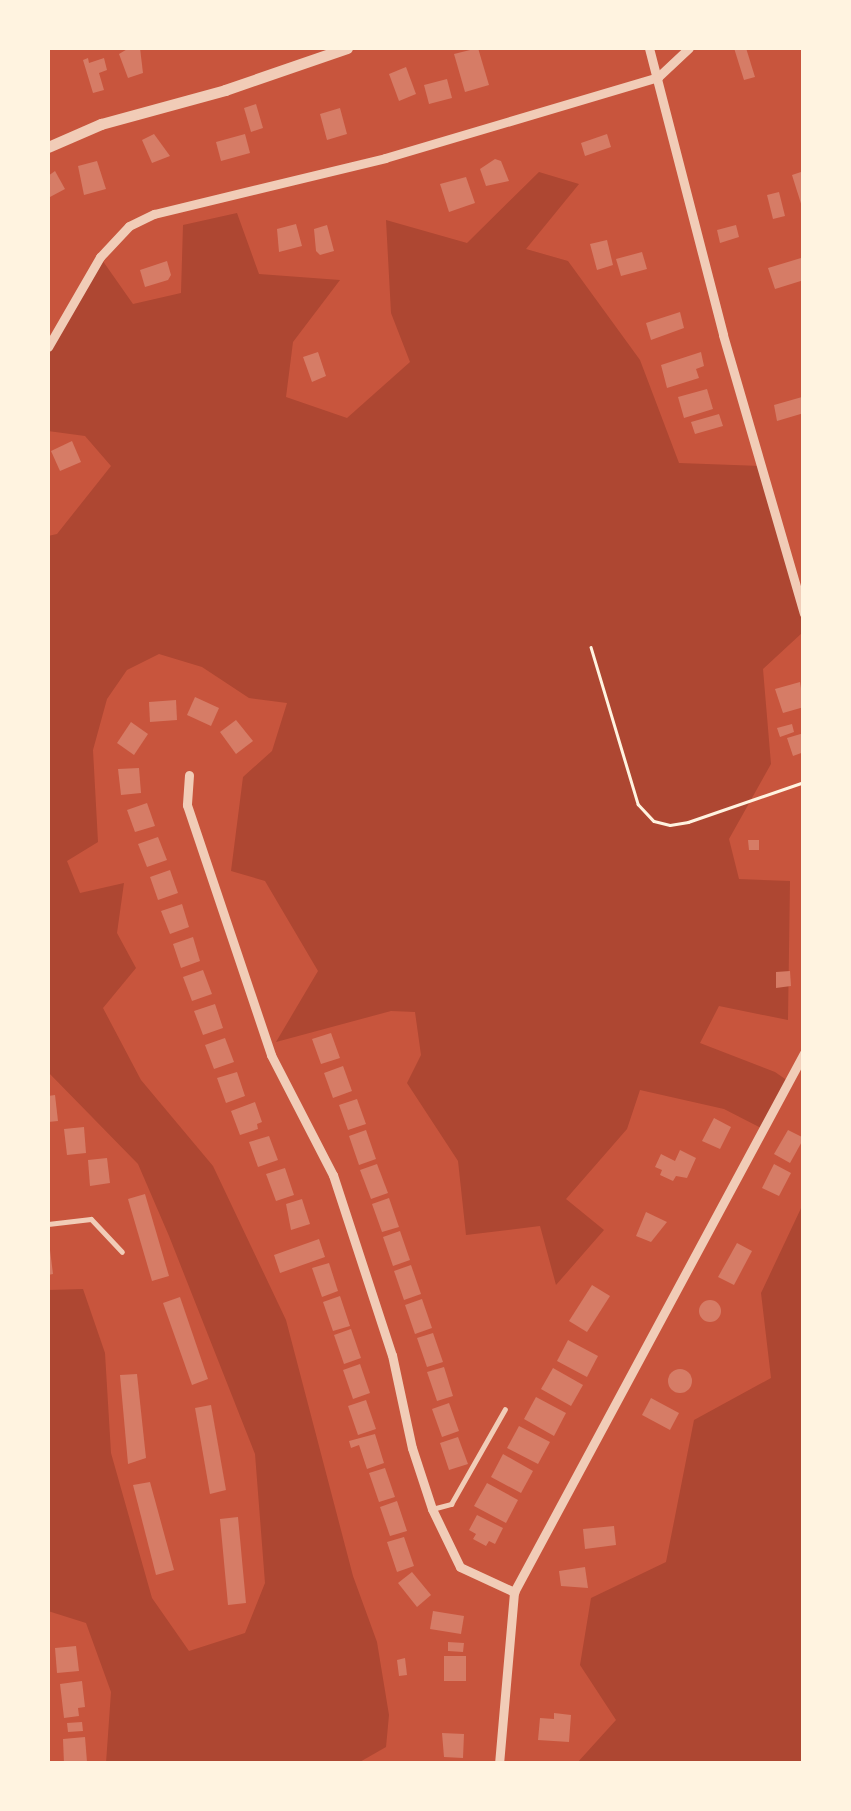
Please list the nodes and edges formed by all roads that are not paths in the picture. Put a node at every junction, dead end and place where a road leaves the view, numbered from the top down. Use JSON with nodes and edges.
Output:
{"nodes":[{"id":1,"x":348,"y":48,"type":"edge"},
{"id":2,"x":649,"y":48,"type":"edge"},
{"id":3,"x":690,"y":48,"type":"edge"},
{"id":4,"x":658,"y":77,"type":"junction"},
{"id":5,"x":48,"y":146,"type":"edge"},
{"id":6,"x":48,"y":347,"type":"edge"},
{"id":7,"x":804,"y":613,"type":"edge"},
{"id":8,"x":189,"y":775,"type":"dead end"},
{"id":9,"x":804,"y":1053,"type":"edge"},
{"id":10,"x":48,"y":1224,"type":"edge"},
{"id":11,"x":122,"y":1252,"type":"dead end"},
{"id":12,"x":505,"y":1409,"type":"dead end"},
{"id":13,"x":432,"y":1509,"type":"junction"},
{"id":14,"x":514,"y":1592,"type":"junction"},
{"id":15,"x":500,"y":1764,"type":"edge"}],
"edges":[{"from":1,"to":5,"type":"street"},
{"from":2,"to":4,"type":"street"},
{"from":3,"to":4,"type":"street"},
{"from":4,"to":6,"type":"street"},
{"from":4,"to":7,"type":"street"},
{"from":8,"to":13,"type":"street"},
{"from":9,"to":14,"type":"street"},
{"from":10,"to":11,"type":"lane"},
{"from":12,"to":13,"type":"lane"},
{"from":13,"to":14,"type":"street"},
{"from":14,"to":15,"type":"street"}]}
